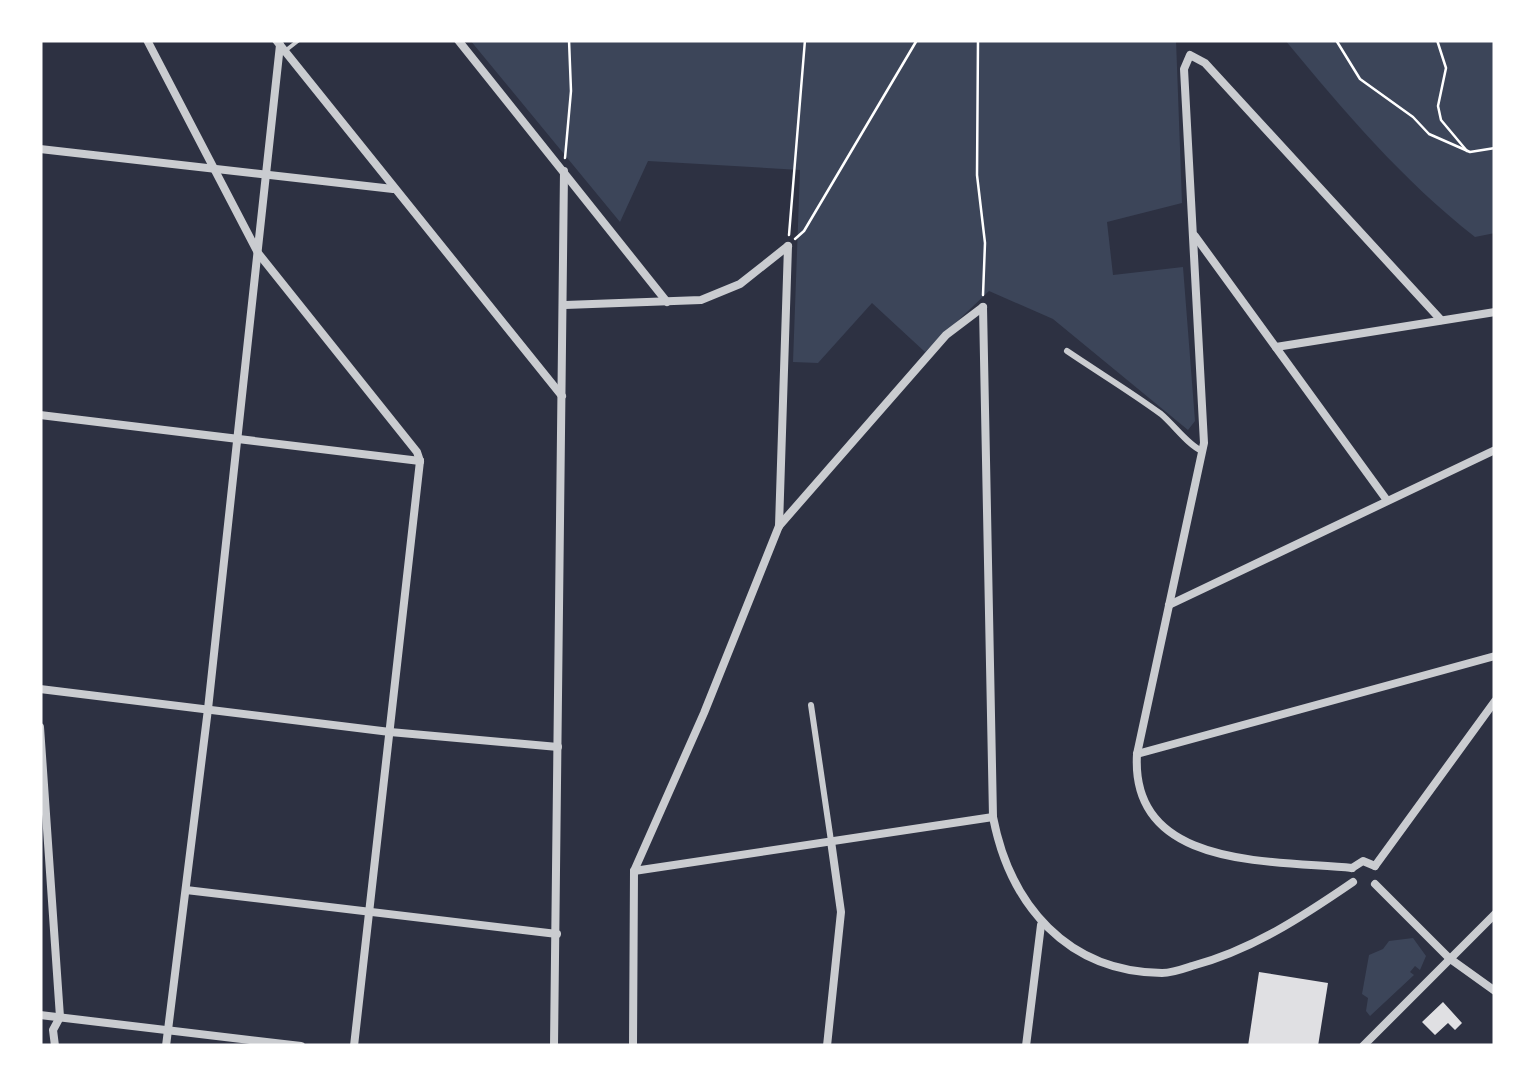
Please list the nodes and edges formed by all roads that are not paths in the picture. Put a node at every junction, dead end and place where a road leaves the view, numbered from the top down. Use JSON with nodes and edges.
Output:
{"nodes":[{"id":1,"x":146,"y":40,"type":"edge"},
{"id":2,"x":299,"y":40,"type":"edge"},
{"id":3,"x":458,"y":40,"type":"edge"},
{"id":4,"x":280,"y":45,"type":"edge"},
{"id":5,"x":40,"y":149,"type":"edge"},
{"id":6,"x":212,"y":168,"type":"junction"},
{"id":7,"x":564,"y":170,"type":"junction"},
{"id":8,"x":266,"y":175,"type":"junction"},
{"id":9,"x":394,"y":189,"type":"junction"},
{"id":10,"x":1193,"y":233,"type":"junction"},
{"id":11,"x":258,"y":253,"type":"junction"},
{"id":12,"x":667,"y":302,"type":"junction"},
{"id":13,"x":564,"y":305,"type":"junction"},
{"id":14,"x":1495,"y":312,"type":"edge"},
{"id":15,"x":1440,"y":320,"type":"junction"},
{"id":16,"x":1276,"y":347,"type":"junction"},
{"id":17,"x":1067,"y":352,"type":"dead end"},
{"id":18,"x":562,"y":396,"type":"junction"},
{"id":19,"x":40,"y":416,"type":"edge"},
{"id":20,"x":236,"y":438,"type":"junction"},
{"id":21,"x":1203,"y":447,"type":"junction"},
{"id":22,"x":1495,"y":450,"type":"edge"},
{"id":23,"x":420,"y":461,"type":"junction"},
{"id":24,"x":1386,"y":499,"type":"junction"},
{"id":25,"x":778,"y":526,"type":"junction"},
{"id":26,"x":1168,"y":605,"type":"junction"},
{"id":27,"x":1495,"y":656,"type":"edge"},
{"id":28,"x":40,"y":689,"type":"edge"},
{"id":29,"x":1495,"y":701,"type":"edge"},
{"id":30,"x":811,"y":706,"type":"dead end"},
{"id":31,"x":208,"y":710,"type":"junction"},
{"id":32,"x":40,"y":728,"type":"edge"},
{"id":33,"x":390,"y":732,"type":"junction"},
{"id":34,"x":558,"y":747,"type":"junction"},
{"id":35,"x":1137,"y":754,"type":"junction"},
{"id":36,"x":993,"y":817,"type":"junction"},
{"id":37,"x":831,"y":841,"type":"junction"},
{"id":38,"x":1375,"y":866,"type":"junction"},
{"id":39,"x":1352,"y":868,"type":"junction"},
{"id":40,"x":634,"y":872,"type":"junction"},
{"id":41,"x":1354,"y":882,"type":"junction"},
{"id":42,"x":1375,"y":884,"type":"junction"},
{"id":43,"x":186,"y":890,"type":"junction"},
{"id":44,"x":368,"y":911,"type":"junction"},
{"id":45,"x":1495,"y":914,"type":"edge"},
{"id":46,"x":1041,"y":924,"type":"junction"},
{"id":47,"x":557,"y":934,"type":"junction"},
{"id":48,"x":1449,"y":958,"type":"junction"},
{"id":49,"x":1495,"y":990,"type":"edge"},
{"id":50,"x":40,"y":1015,"type":"edge"},
{"id":51,"x":60,"y":1017,"type":"junction"},
{"id":52,"x":168,"y":1030,"type":"junction"},
{"id":53,"x":54,"y":1046,"type":"edge"},
{"id":54,"x":166,"y":1046,"type":"edge"},
{"id":55,"x":301,"y":1046,"type":"edge"},
{"id":56,"x":354,"y":1046,"type":"edge"},
{"id":57,"x":554,"y":1046,"type":"edge"},
{"id":58,"x":633,"y":1046,"type":"edge"},
{"id":59,"x":826,"y":1046,"type":"edge"},
{"id":60,"x":1026,"y":1046,"type":"edge"},
{"id":61,"x":1363,"y":1046,"type":"edge"}],
"edges":[{"from":1,"to":6,"type":"street"},
{"from":2,"to":4,"type":"lane"},
{"from":3,"to":7,"type":"street"},
{"from":4,"to":8,"type":"street"},
{"from":4,"to":9,"type":"street"},
{"from":5,"to":6,"type":"street"},
{"from":6,"to":8,"type":"street"},
{"from":6,"to":11,"type":"street"},
{"from":7,"to":12,"type":"street"},
{"from":7,"to":13,"type":"street"},
{"from":8,"to":9,"type":"street"},
{"from":8,"to":11,"type":"street"},
{"from":9,"to":18,"type":"street"},
{"from":10,"to":15,"type":"street"},
{"from":10,"to":16,"type":"street"},
{"from":10,"to":21,"type":"street"},
{"from":11,"to":20,"type":"street"},
{"from":11,"to":23,"type":"street"},
{"from":12,"to":13,"type":"street"},
{"from":12,"to":25,"type":"street"},
{"from":13,"to":18,"type":"street"},
{"from":14,"to":15,"type":"street"},
{"from":15,"to":16,"type":"street"},
{"from":16,"to":24,"type":"street"},
{"from":17,"to":21,"type":"street"},
{"from":18,"to":34,"type":"street"},
{"from":19,"to":20,"type":"street"},
{"from":20,"to":23,"type":"street"},
{"from":20,"to":31,"type":"street"},
{"from":21,"to":26,"type":"street"},
{"from":22,"to":24,"type":"street"},
{"from":23,"to":33,"type":"street"},
{"from":24,"to":26,"type":"street"},
{"from":25,"to":36,"type":"street"},
{"from":25,"to":40,"type":"street"},
{"from":26,"to":35,"type":"street"},
{"from":27,"to":35,"type":"street"},
{"from":28,"to":31,"type":"street"},
{"from":29,"to":38,"type":"street"},
{"from":30,"to":37,"type":"street"},
{"from":31,"to":33,"type":"street"},
{"from":31,"to":43,"type":"street"},
{"from":32,"to":51,"type":"street"},
{"from":33,"to":34,"type":"street"},
{"from":33,"to":44,"type":"street"},
{"from":34,"to":47,"type":"street"},
{"from":35,"to":39,"type":"street"},
{"from":36,"to":37,"type":"street"},
{"from":36,"to":46,"type":"street"},
{"from":37,"to":40,"type":"street"},
{"from":37,"to":59,"type":"street"},
{"from":38,"to":39,"type":"street"},
{"from":38,"to":42,"type":"street"},
{"from":39,"to":41,"type":"street"},
{"from":40,"to":58,"type":"street"},
{"from":41,"to":42,"type":"street"},
{"from":41,"to":46,"type":"street"},
{"from":42,"to":48,"type":"street"},
{"from":43,"to":44,"type":"street"},
{"from":43,"to":52,"type":"street"},
{"from":44,"to":47,"type":"street"},
{"from":44,"to":56,"type":"street"},
{"from":45,"to":48,"type":"street"},
{"from":46,"to":60,"type":"street"},
{"from":47,"to":57,"type":"street"},
{"from":48,"to":49,"type":"street"},
{"from":48,"to":61,"type":"street"},
{"from":50,"to":51,"type":"street"},
{"from":51,"to":52,"type":"street"},
{"from":51,"to":53,"type":"street"},
{"from":52,"to":54,"type":"street"},
{"from":52,"to":55,"type":"street"}]}
